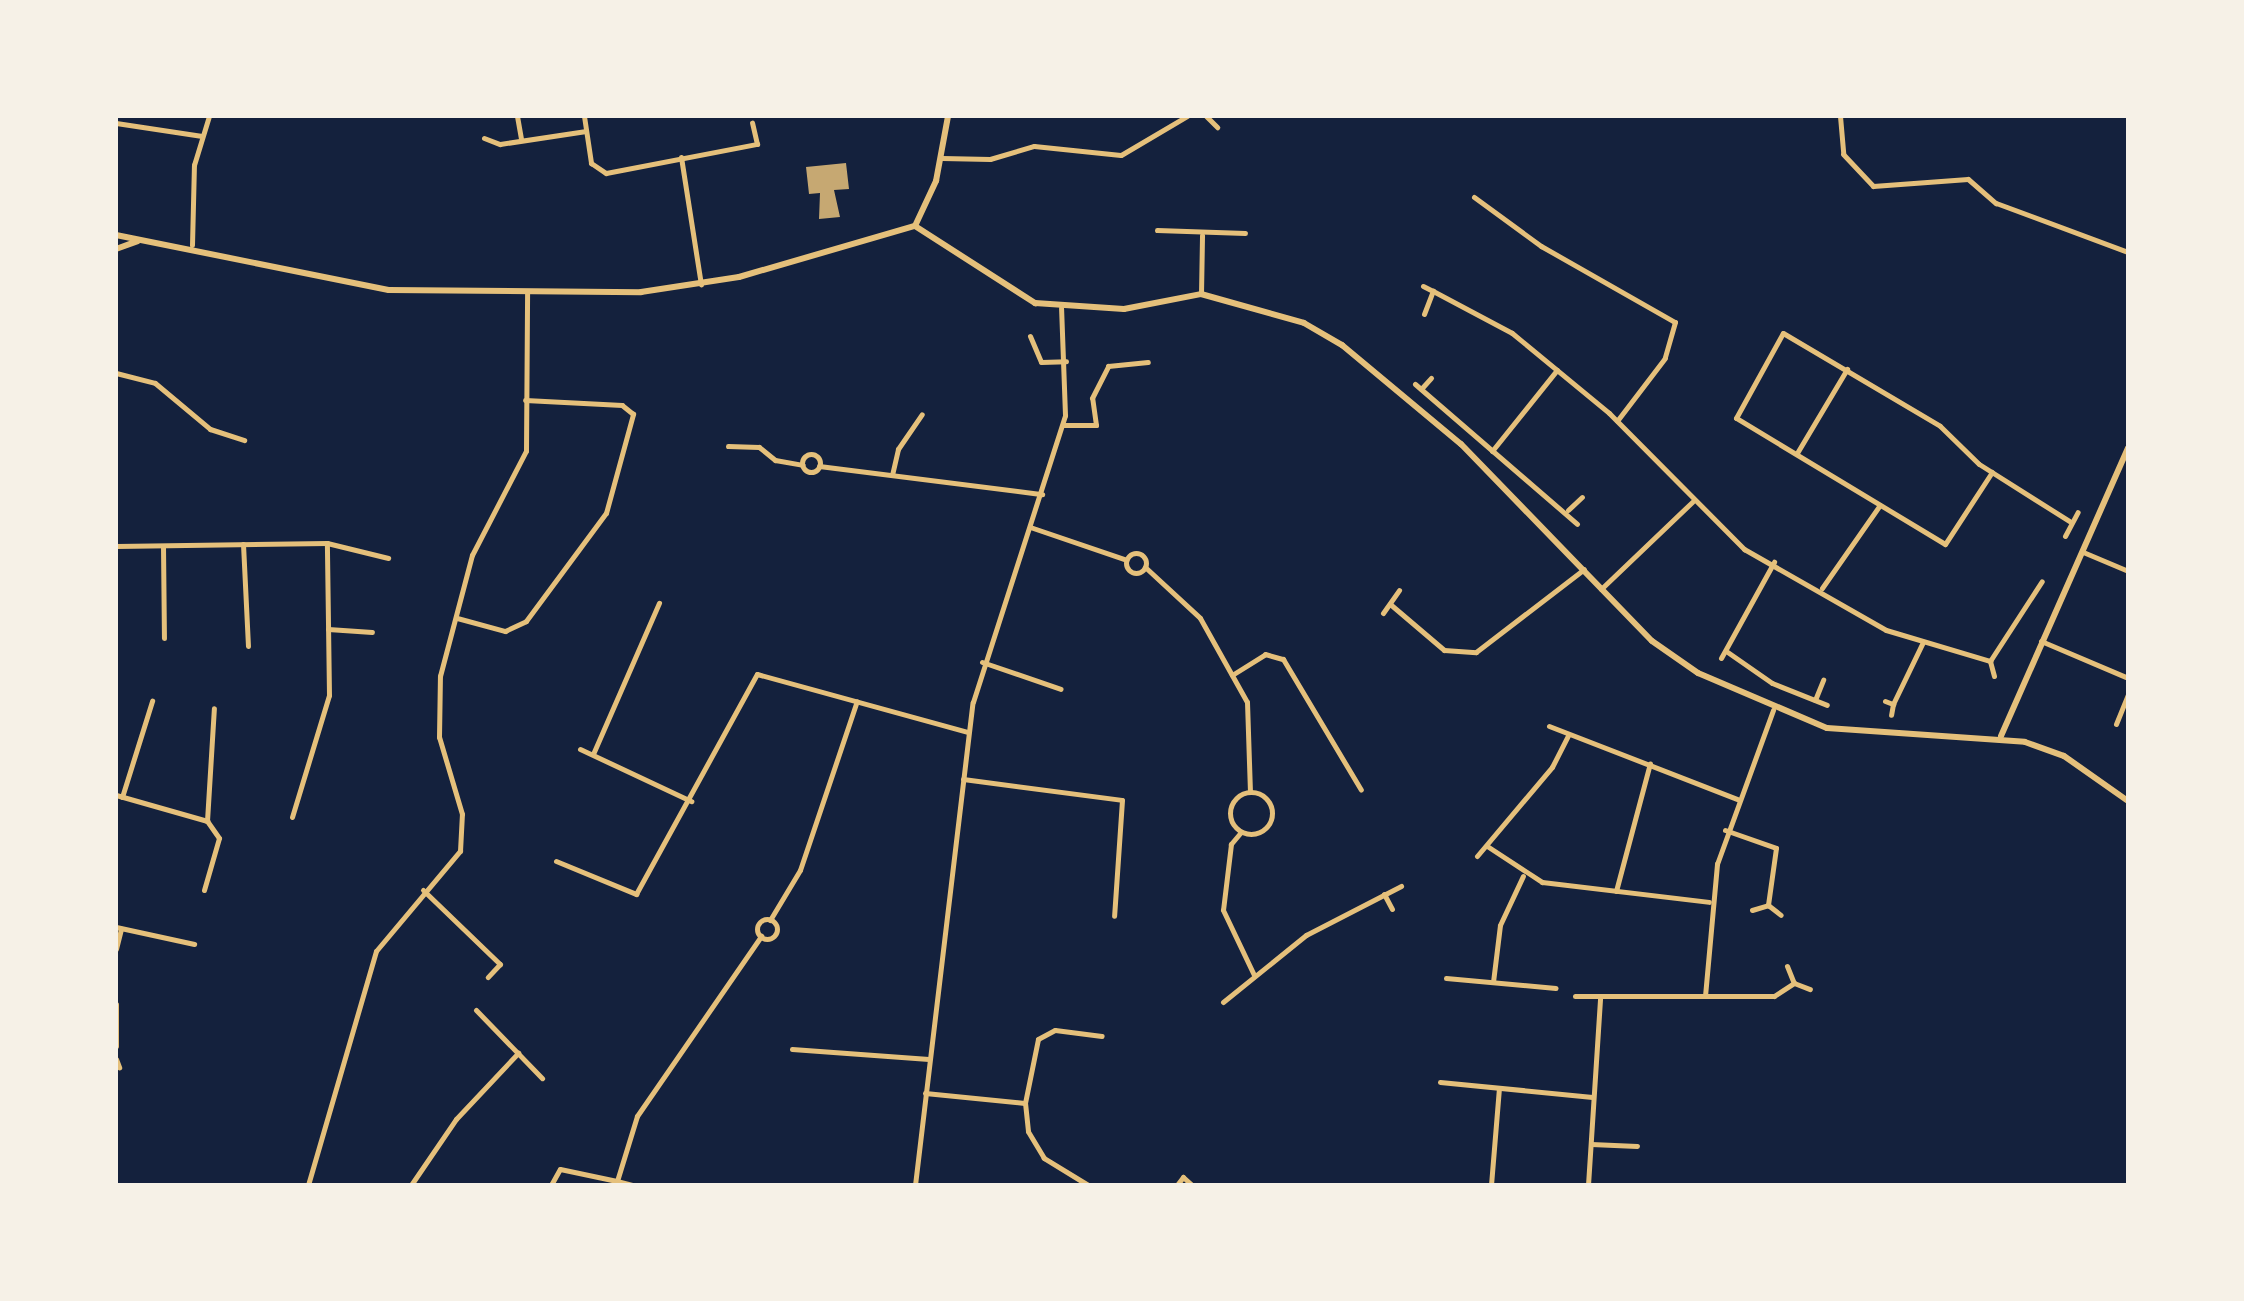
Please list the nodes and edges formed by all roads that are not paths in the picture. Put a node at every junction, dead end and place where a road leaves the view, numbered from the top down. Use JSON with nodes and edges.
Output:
{"nodes":[{"id":1,"x":209,"y":116,"type":"edge"},
{"id":2,"x":517,"y":116,"type":"edge"},
{"id":3,"x":584,"y":116,"type":"edge"},
{"id":4,"x":948,"y":116,"type":"edge"},
{"id":5,"x":1187,"y":116,"type":"edge"},
{"id":6,"x":1206,"y":116,"type":"edge"},
{"id":7,"x":1840,"y":116,"type":"edge"},
{"id":8,"x":116,"y":123,"type":"edge"},
{"id":9,"x":752,"y":123,"type":"dead end"},
{"id":10,"x":1217,"y":127,"type":"dead end"},
{"id":11,"x":586,"y":131,"type":"junction"},
{"id":12,"x":202,"y":136,"type":"junction"},
{"id":13,"x":484,"y":138,"type":"dead end"},
{"id":14,"x":521,"y":139,"type":"junction"},
{"id":15,"x":681,"y":157,"type":"junction"},
{"id":16,"x":942,"y":158,"type":"junction"},
{"id":17,"x":1474,"y":197,"type":"dead end"},
{"id":18,"x":915,"y":226,"type":"junction"},
{"id":19,"x":1157,"y":230,"type":"dead end"},
{"id":20,"x":1245,"y":233,"type":"dead end"},
{"id":21,"x":116,"y":235,"type":"edge"},
{"id":22,"x":1202,"y":235,"type":"junction"},
{"id":23,"x":141,"y":240,"type":"junction"},
{"id":24,"x":192,"y":245,"type":"junction"},
{"id":25,"x":116,"y":249,"type":"edge"},
{"id":26,"x":2128,"y":252,"type":"edge"},
{"id":27,"x":701,"y":285,"type":"junction"},
{"id":28,"x":1423,"y":286,"type":"dead end"},
{"id":29,"x":527,"y":291,"type":"junction"},
{"id":30,"x":1433,"y":291,"type":"junction"},
{"id":31,"x":1201,"y":294,"type":"junction"},
{"id":32,"x":1061,"y":308,"type":"junction"},
{"id":33,"x":1424,"y":314,"type":"dead end"},
{"id":34,"x":1030,"y":336,"type":"dead end"},
{"id":35,"x":1066,"y":361,"type":"junction"},
{"id":36,"x":1148,"y":362,"type":"dead end"},
{"id":37,"x":1847,"y":369,"type":"junction"},
{"id":38,"x":1557,"y":370,"type":"junction"},
{"id":39,"x":116,"y":373,"type":"edge"},
{"id":40,"x":1431,"y":378,"type":"dead end"},
{"id":41,"x":1415,"y":384,"type":"dead end"},
{"id":42,"x":1421,"y":389,"type":"junction"},
{"id":43,"x":525,"y":400,"type":"junction"},
{"id":44,"x":922,"y":414,"type":"dead end"},
{"id":45,"x":1617,"y":421,"type":"junction"},
{"id":46,"x":1063,"y":425,"type":"junction"},
{"id":47,"x":244,"y":440,"type":"dead end"},
{"id":48,"x":728,"y":446,"type":"dead end"},
{"id":49,"x":2128,"y":448,"type":"edge"},
{"id":50,"x":1492,"y":451,"type":"junction"},
{"id":51,"x":1797,"y":453,"type":"junction"},
{"id":52,"x":803,"y":465,"type":"junction"},
{"id":53,"x":819,"y":466,"type":"junction"},
{"id":54,"x":1992,"y":472,"type":"junction"},
{"id":55,"x":892,"y":475,"type":"junction"},
{"id":56,"x":1042,"y":494,"type":"junction"},
{"id":57,"x":1582,"y":497,"type":"dead end"},
{"id":58,"x":1692,"y":502,"type":"junction"},
{"id":59,"x":1880,"y":505,"type":"junction"},
{"id":60,"x":1568,"y":510,"type":"junction"},
{"id":61,"x":2078,"y":512,"type":"dead end"},
{"id":62,"x":2069,"y":521,"type":"junction"},
{"id":63,"x":1577,"y":524,"type":"dead end"},
{"id":64,"x":1030,"y":527,"type":"junction"},
{"id":65,"x":2065,"y":536,"type":"dead end"},
{"id":66,"x":327,"y":543,"type":"junction"},
{"id":67,"x":243,"y":544,"type":"junction"},
{"id":68,"x":116,"y":546,"type":"edge"},
{"id":69,"x":163,"y":546,"type":"junction"},
{"id":70,"x":2083,"y":552,"type":"junction"},
{"id":71,"x":388,"y":558,"type":"dead end"},
{"id":72,"x":1127,"y":560,"type":"junction"},
{"id":73,"x":1774,"y":562,"type":"junction"},
{"id":74,"x":1145,"y":567,"type":"junction"},
{"id":75,"x":1584,"y":569,"type":"junction"},
{"id":76,"x":2128,"y":571,"type":"edge"},
{"id":77,"x":2042,"y":581,"type":"dead end"},
{"id":78,"x":2030,"y":584,"type":"dead end"},
{"id":79,"x":1822,"y":588,"type":"junction"},
{"id":80,"x":1601,"y":589,"type":"junction"},
{"id":81,"x":2037,"y":589,"type":"junction"},
{"id":82,"x":1399,"y":590,"type":"dead end"},
{"id":83,"x":659,"y":603,"type":"dead end"},
{"id":84,"x":1390,"y":604,"type":"junction"},
{"id":85,"x":1383,"y":613,"type":"dead end"},
{"id":86,"x":457,"y":618,"type":"junction"},
{"id":87,"x":328,"y":629,"type":"junction"},
{"id":88,"x":372,"y":632,"type":"dead end"},
{"id":89,"x":164,"y":638,"type":"dead end"},
{"id":90,"x":2040,"y":641,"type":"junction"},
{"id":91,"x":1923,"y":642,"type":"junction"},
{"id":92,"x":248,"y":646,"type":"dead end"},
{"id":93,"x":1726,"y":651,"type":"junction"},
{"id":94,"x":1721,"y":658,"type":"dead end"},
{"id":95,"x":1990,"y":661,"type":"junction"},
{"id":96,"x":982,"y":662,"type":"junction"},
{"id":97,"x":1232,"y":675,"type":"junction"},
{"id":98,"x":1994,"y":676,"type":"dead end"},
{"id":99,"x":2128,"y":678,"type":"edge"},
{"id":100,"x":1823,"y":680,"type":"dead end"},
{"id":101,"x":1061,"y":689,"type":"dead end"},
{"id":102,"x":2128,"y":694,"type":"edge"},
{"id":103,"x":1815,"y":700,"type":"junction"},
{"id":104,"x":152,"y":701,"type":"dead end"},
{"id":105,"x":857,"y":701,"type":"junction"},
{"id":106,"x":1885,"y":701,"type":"dead end"},
{"id":107,"x":1893,"y":704,"type":"junction"},
{"id":108,"x":1827,"y":705,"type":"dead end"},
{"id":109,"x":214,"y":708,"type":"dead end"},
{"id":110,"x":1773,"y":710,"type":"junction"},
{"id":111,"x":1891,"y":715,"type":"dead end"},
{"id":112,"x":2116,"y":724,"type":"dead end"},
{"id":113,"x":1549,"y":726,"type":"dead end"},
{"id":114,"x":968,"y":732,"type":"junction"},
{"id":115,"x":1568,"y":735,"type":"junction"},
{"id":116,"x":2001,"y":736,"type":"junction"},
{"id":117,"x":580,"y":749,"type":"dead end"},
{"id":118,"x":593,"y":754,"type":"junction"},
{"id":119,"x":1650,"y":763,"type":"junction"},
{"id":120,"x":963,"y":779,"type":"junction"},
{"id":121,"x":1361,"y":790,"type":"dead end"},
{"id":122,"x":1250,"y":792,"type":"junction"},
{"id":123,"x":119,"y":796,"type":"edge"},
{"id":124,"x":1737,"y":799,"type":"junction"},
{"id":125,"x":692,"y":801,"type":"junction"},
{"id":126,"x":2128,"y":801,"type":"edge"},
{"id":127,"x":292,"y":817,"type":"dead end"},
{"id":128,"x":207,"y":821,"type":"junction"},
{"id":129,"x":1725,"y":830,"type":"junction"},
{"id":130,"x":1241,"y":832,"type":"junction"},
{"id":131,"x":1487,"y":846,"type":"junction"},
{"id":132,"x":1477,"y":856,"type":"dead end"},
{"id":133,"x":556,"y":861,"type":"dead end"},
{"id":134,"x":1523,"y":876,"type":"junction"},
{"id":135,"x":1401,"y":886,"type":"dead end"},
{"id":136,"x":204,"y":890,"type":"dead end"},
{"id":137,"x":423,"y":890,"type":"junction"},
{"id":138,"x":1616,"y":891,"type":"junction"},
{"id":139,"x":1384,"y":894,"type":"junction"},
{"id":140,"x":1709,"y":902,"type":"junction"},
{"id":141,"x":1768,"y":905,"type":"junction"},
{"id":142,"x":1392,"y":909,"type":"dead end"},
{"id":143,"x":1752,"y":910,"type":"dead end"},
{"id":144,"x":1781,"y":915,"type":"dead end"},
{"id":145,"x":1114,"y":916,"type":"dead end"},
{"id":146,"x":770,"y":920,"type":"junction"},
{"id":147,"x":118,"y":928,"type":"edge"},
{"id":148,"x":761,"y":936,"type":"junction"},
{"id":149,"x":194,"y":944,"type":"dead end"},
{"id":150,"x":116,"y":949,"type":"edge"},
{"id":151,"x":1787,"y":966,"type":"dead end"},
{"id":152,"x":1254,"y":975,"type":"junction"},
{"id":153,"x":488,"y":977,"type":"dead end"},
{"id":154,"x":1446,"y":978,"type":"dead end"},
{"id":155,"x":1493,"y":982,"type":"junction"},
{"id":156,"x":1794,"y":983,"type":"junction"},
{"id":157,"x":1556,"y":988,"type":"dead end"},
{"id":158,"x":1810,"y":989,"type":"dead end"},
{"id":159,"x":1575,"y":996,"type":"dead end"},
{"id":160,"x":1705,"y":996,"type":"junction"},
{"id":161,"x":1600,"y":997,"type":"junction"},
{"id":162,"x":1223,"y":1002,"type":"dead end"},
{"id":163,"x":116,"y":1004,"type":"edge"},
{"id":164,"x":476,"y":1010,"type":"dead end"},
{"id":165,"x":1102,"y":1036,"type":"dead end"},
{"id":166,"x":116,"y":1046,"type":"edge"},
{"id":167,"x":792,"y":1049,"type":"dead end"},
{"id":168,"x":518,"y":1053,"type":"junction"},
{"id":169,"x":116,"y":1059,"type":"edge"},
{"id":170,"x":929,"y":1059,"type":"junction"},
{"id":171,"x":119,"y":1067,"type":"dead end"},
{"id":172,"x":542,"y":1078,"type":"dead end"},
{"id":173,"x":1440,"y":1082,"type":"dead end"},
{"id":174,"x":1499,"y":1088,"type":"junction"},
{"id":175,"x":925,"y":1093,"type":"junction"},
{"id":176,"x":1592,"y":1097,"type":"junction"},
{"id":177,"x":1025,"y":1103,"type":"junction"},
{"id":178,"x":1591,"y":1144,"type":"junction"},
{"id":179,"x":1637,"y":1146,"type":"dead end"},
{"id":180,"x":617,"y":1181,"type":"junction"},
{"id":181,"x":309,"y":1185,"type":"edge"},
{"id":182,"x":411,"y":1185,"type":"edge"},
{"id":183,"x":551,"y":1185,"type":"edge"},
{"id":184,"x":632,"y":1185,"type":"edge"},
{"id":185,"x":915,"y":1185,"type":"edge"},
{"id":186,"x":1088,"y":1185,"type":"edge"},
{"id":187,"x":1177,"y":1185,"type":"edge"},
{"id":188,"x":1192,"y":1185,"type":"edge"},
{"id":189,"x":1491,"y":1185,"type":"edge"},
{"id":190,"x":1588,"y":1185,"type":"edge"}],
"edges":[{"from":1,"to":12,"type":"street"},
{"from":2,"to":14,"type":"street"},
{"from":3,"to":11,"type":"street"},
{"from":4,"to":16,"type":"street"},
{"from":5,"to":16,"type":"street"},
{"from":6,"to":10,"type":"street"},
{"from":7,"to":26,"type":"street"},
{"from":8,"to":12,"type":"street"},
{"from":9,"to":15,"type":"street"},
{"from":11,"to":14,"type":"street"},
{"from":11,"to":15,"type":"street"},
{"from":12,"to":24,"type":"street"},
{"from":13,"to":14,"type":"street"},
{"from":15,"to":27,"type":"street"},
{"from":16,"to":18,"type":"street"},
{"from":17,"to":45,"type":"street"},
{"from":18,"to":27,"type":"street"},
{"from":18,"to":32,"type":"street"},
{"from":19,"to":22,"type":"street"},
{"from":20,"to":22,"type":"street"},
{"from":21,"to":23,"type":"street"},
{"from":22,"to":31,"type":"street"},
{"from":23,"to":24,"type":"street"},
{"from":23,"to":25,"type":"street"},
{"from":24,"to":29,"type":"street"},
{"from":27,"to":29,"type":"street"},
{"from":28,"to":30,"type":"street"},
{"from":29,"to":43,"type":"street"},
{"from":30,"to":33,"type":"street"},
{"from":30,"to":38,"type":"street"},
{"from":31,"to":32,"type":"street"},
{"from":31,"to":75,"type":"street"},
{"from":32,"to":35,"type":"street"},
{"from":34,"to":35,"type":"street"},
{"from":35,"to":46,"type":"street"},
{"from":36,"to":46,"type":"street"},
{"from":37,"to":51,"type":"street"},
{"from":37,"to":51,"type":"street"},
{"from":37,"to":54,"type":"street"},
{"from":38,"to":45,"type":"street"},
{"from":38,"to":50,"type":"street"},
{"from":39,"to":47,"type":"street"},
{"from":40,"to":42,"type":"street"},
{"from":41,"to":42,"type":"street"},
{"from":42,"to":50,"type":"street"},
{"from":43,"to":86,"type":"street"},
{"from":43,"to":86,"type":"street"},
{"from":44,"to":55,"type":"street"},
{"from":45,"to":58,"type":"street"},
{"from":46,"to":56,"type":"street"},
{"from":48,"to":52,"type":"street"},
{"from":49,"to":70,"type":"street"},
{"from":50,"to":60,"type":"street"},
{"from":51,"to":59,"type":"street"},
{"from":52,"to":53,"type":"street"},
{"from":52,"to":53,"type":"street"},
{"from":53,"to":55,"type":"street"},
{"from":54,"to":59,"type":"street"},
{"from":54,"to":62,"type":"street"},
{"from":55,"to":56,"type":"street"},
{"from":56,"to":64,"type":"street"},
{"from":57,"to":60,"type":"street"},
{"from":58,"to":73,"type":"street"},
{"from":58,"to":80,"type":"street"},
{"from":59,"to":79,"type":"street"},
{"from":60,"to":63,"type":"street"},
{"from":61,"to":62,"type":"street"},
{"from":62,"to":65,"type":"street"},
{"from":64,"to":72,"type":"street"},
{"from":64,"to":96,"type":"street"},
{"from":66,"to":67,"type":"street"},
{"from":66,"to":71,"type":"street"},
{"from":66,"to":87,"type":"street"},
{"from":67,"to":69,"type":"street"},
{"from":67,"to":92,"type":"street"},
{"from":68,"to":69,"type":"street"},
{"from":69,"to":89,"type":"street"},
{"from":70,"to":76,"type":"street"},
{"from":70,"to":90,"type":"street"},
{"from":72,"to":74,"type":"street"},
{"from":72,"to":74,"type":"street"},
{"from":73,"to":79,"type":"street"},
{"from":73,"to":93,"type":"street"},
{"from":74,"to":97,"type":"street"},
{"from":75,"to":80,"type":"street"},
{"from":75,"to":84,"type":"street"},
{"from":77,"to":81,"type":"street"},
{"from":78,"to":81,"type":"street"},
{"from":79,"to":91,"type":"street"},
{"from":80,"to":110,"type":"street"},
{"from":81,"to":95,"type":"street"},
{"from":82,"to":84,"type":"street"},
{"from":83,"to":118,"type":"street"},
{"from":84,"to":85,"type":"street"},
{"from":86,"to":137,"type":"street"},
{"from":87,"to":88,"type":"street"},
{"from":87,"to":127,"type":"street"},
{"from":90,"to":99,"type":"street"},
{"from":90,"to":116,"type":"street"},
{"from":91,"to":95,"type":"street"},
{"from":91,"to":107,"type":"street"},
{"from":93,"to":94,"type":"street"},
{"from":93,"to":103,"type":"street"},
{"from":95,"to":98,"type":"street"},
{"from":96,"to":101,"type":"street"},
{"from":96,"to":114,"type":"street"},
{"from":97,"to":121,"type":"street"},
{"from":97,"to":122,"type":"street"},
{"from":100,"to":103,"type":"street"},
{"from":102,"to":112,"type":"street"},
{"from":103,"to":108,"type":"street"},
{"from":104,"to":123,"type":"street"},
{"from":105,"to":114,"type":"street"},
{"from":105,"to":125,"type":"street"},
{"from":105,"to":146,"type":"street"},
{"from":106,"to":107,"type":"street"},
{"from":107,"to":111,"type":"street"},
{"from":109,"to":128,"type":"street"},
{"from":110,"to":116,"type":"street"},
{"from":110,"to":124,"type":"street"},
{"from":113,"to":115,"type":"street"},
{"from":114,"to":120,"type":"street"},
{"from":115,"to":119,"type":"street"},
{"from":115,"to":131,"type":"street"},
{"from":116,"to":126,"type":"street"},
{"from":117,"to":118,"type":"street"},
{"from":118,"to":125,"type":"street"},
{"from":119,"to":124,"type":"street"},
{"from":119,"to":138,"type":"street"},
{"from":120,"to":145,"type":"street"},
{"from":120,"to":170,"type":"street"},
{"from":122,"to":130,"type":"street"},
{"from":122,"to":130,"type":"street"},
{"from":123,"to":128,"type":"street"},
{"from":124,"to":129,"type":"street"},
{"from":125,"to":133,"type":"street"},
{"from":128,"to":136,"type":"street"},
{"from":129,"to":140,"type":"street"},
{"from":129,"to":141,"type":"street"},
{"from":130,"to":152,"type":"street"},
{"from":131,"to":132,"type":"street"},
{"from":131,"to":134,"type":"street"},
{"from":134,"to":138,"type":"street"},
{"from":134,"to":155,"type":"street"},
{"from":135,"to":139,"type":"street"},
{"from":137,"to":153,"type":"street"},
{"from":137,"to":181,"type":"street"},
{"from":138,"to":140,"type":"street"},
{"from":139,"to":142,"type":"street"},
{"from":139,"to":152,"type":"street"},
{"from":140,"to":160,"type":"street"},
{"from":141,"to":143,"type":"street"},
{"from":141,"to":144,"type":"street"},
{"from":146,"to":148,"type":"street"},
{"from":146,"to":148,"type":"street"},
{"from":147,"to":149,"type":"street"},
{"from":147,"to":150,"type":"street"},
{"from":148,"to":180,"type":"street"},
{"from":151,"to":156,"type":"street"},
{"from":152,"to":162,"type":"street"},
{"from":154,"to":155,"type":"street"},
{"from":155,"to":157,"type":"street"},
{"from":156,"to":158,"type":"street"},
{"from":156,"to":160,"type":"street"},
{"from":159,"to":161,"type":"street"},
{"from":160,"to":161,"type":"street"},
{"from":161,"to":176,"type":"street"},
{"from":163,"to":166,"type":"street"},
{"from":164,"to":168,"type":"street"},
{"from":165,"to":177,"type":"street"},
{"from":167,"to":170,"type":"street"},
{"from":168,"to":172,"type":"street"},
{"from":168,"to":182,"type":"street"},
{"from":169,"to":171,"type":"street"},
{"from":170,"to":175,"type":"street"},
{"from":173,"to":174,"type":"street"},
{"from":174,"to":176,"type":"street"},
{"from":174,"to":189,"type":"street"},
{"from":175,"to":177,"type":"street"},
{"from":175,"to":185,"type":"street"},
{"from":176,"to":178,"type":"street"},
{"from":177,"to":186,"type":"street"},
{"from":178,"to":179,"type":"street"},
{"from":178,"to":190,"type":"street"},
{"from":180,"to":183,"type":"street"},
{"from":180,"to":184,"type":"street"},
{"from":187,"to":188,"type":"street"}]}
